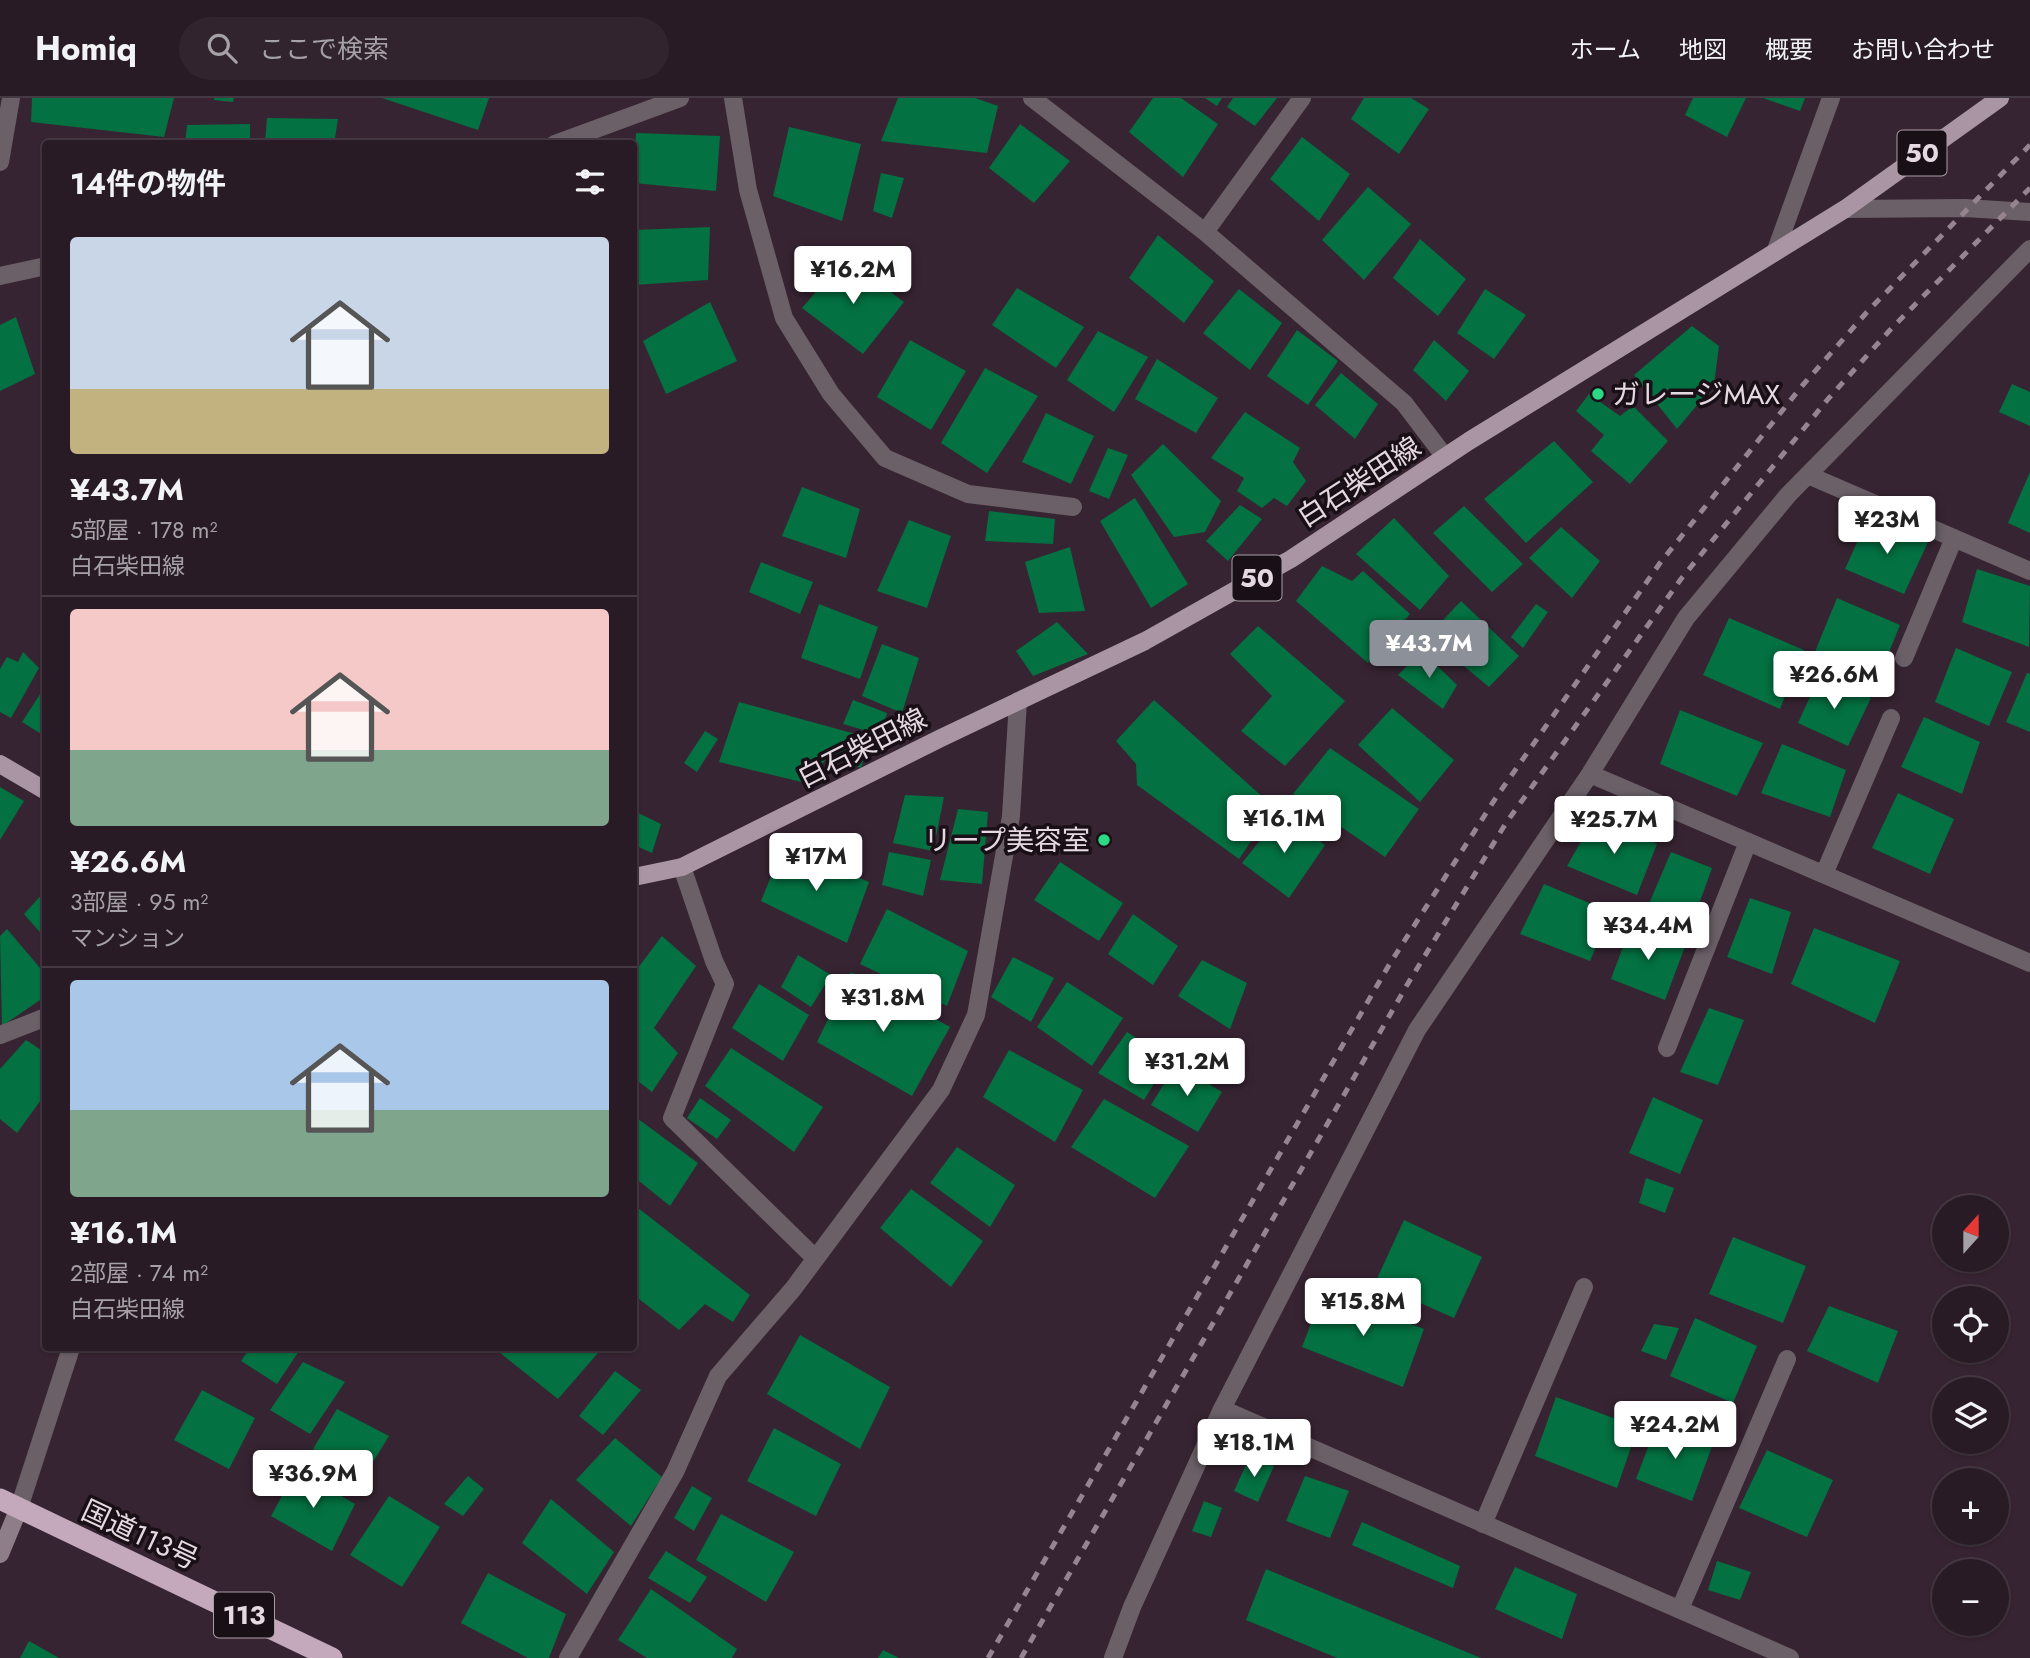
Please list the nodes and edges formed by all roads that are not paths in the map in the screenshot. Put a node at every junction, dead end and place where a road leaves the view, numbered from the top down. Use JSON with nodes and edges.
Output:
{"nodes":[{"id":1,"x":11,"y":98,"type":"edge"},
{"id":2,"x":680,"y":98,"type":"edge"},
{"id":3,"x":733,"y":98,"type":"edge"},
{"id":4,"x":1032,"y":98,"type":"edge"},
{"id":5,"x":1302,"y":98,"type":"edge"},
{"id":6,"x":1830,"y":98,"type":"edge"},
{"id":7,"x":2000,"y":98,"type":"edge"},
{"id":8,"x":566,"y":140,"type":"edge"},
{"id":9,"x":0,"y":162,"type":"edge"},
{"id":10,"x":1845,"y":209,"type":"junction"},
{"id":11,"x":2030,"y":212,"type":"edge"},
{"id":12,"x":1205,"y":232,"type":"junction"},
{"id":13,"x":1776,"y":250,"type":"junction"},
{"id":14,"x":2030,"y":250,"type":"edge"},
{"id":15,"x":42,"y":267,"type":"edge"},
{"id":16,"x":0,"y":276,"type":"edge"},
{"id":17,"x":1445,"y":457,"type":"junction"},
{"id":18,"x":1808,"y":475,"type":"junction"},
{"id":19,"x":1073,"y":507,"type":"dead end"},
{"id":20,"x":1954,"y":538,"type":"junction"},
{"id":21,"x":2030,"y":571,"type":"edge"},
{"id":22,"x":1904,"y":658,"type":"dead end"},
{"id":23,"x":1018,"y":701,"type":"junction"},
{"id":24,"x":1891,"y":718,"type":"dead end"},
{"id":25,"x":0,"y":764,"type":"edge"},
{"id":26,"x":1590,"y":774,"type":"junction"},
{"id":27,"x":42,"y":789,"type":"edge"},
{"id":28,"x":1748,"y":842,"type":"junction"},
{"id":29,"x":682,"y":867,"type":"junction"},
{"id":30,"x":1824,"y":874,"type":"junction"},
{"id":31,"x":637,"y":876,"type":"edge"},
{"id":32,"x":2030,"y":963,"type":"edge"},
{"id":33,"x":42,"y":1019,"type":"edge"},
{"id":34,"x":0,"y":1035,"type":"edge"},
{"id":35,"x":1667,"y":1048,"type":"dead end"},
{"id":36,"x":815,"y":1258,"type":"junction"},
{"id":37,"x":1584,"y":1287,"type":"dead end"},
{"id":38,"x":70,"y":1351,"type":"edge"},
{"id":39,"x":1787,"y":1359,"type":"dead end"},
{"id":40,"x":1222,"y":1409,"type":"junction"},
{"id":41,"x":9,"y":1504,"type":"edge"},
{"id":42,"x":1483,"y":1524,"type":"junction"},
{"id":43,"x":0,"y":1554,"type":"edge"},
{"id":44,"x":1680,"y":1609,"type":"junction"},
{"id":45,"x":332,"y":1658,"type":"edge"},
{"id":46,"x":568,"y":1658,"type":"edge"},
{"id":47,"x":1113,"y":1658,"type":"edge"},
{"id":48,"x":1790,"y":1658,"type":"edge"}],
"edges":[{"from":1,"to":9,"type":"street"},
{"from":2,"to":8,"type":"street"},
{"from":3,"to":19,"type":"street"},
{"from":4,"to":12,"type":"street"},
{"from":5,"to":12,"type":"street"},
{"from":6,"to":13,"type":"street"},
{"from":7,"to":10,"type":"main road","name":"白石柴田線","number":"50"},
{"from":10,"to":11,"type":"street"},
{"from":10,"to":13,"type":"main road","name":"白石柴田線","number":"50"},
{"from":12,"to":17,"type":"street"},
{"from":13,"to":17,"type":"main road","name":"白石柴田線","number":"50"},
{"from":14,"to":18,"type":"street"},
{"from":15,"to":16,"type":"street"},
{"from":17,"to":23,"type":"main road","name":"白石柴田線","number":"50"},
{"from":18,"to":20,"type":"street"},
{"from":18,"to":26,"type":"street"},
{"from":20,"to":21,"type":"street"},
{"from":20,"to":22,"type":"street"},
{"from":23,"to":29,"type":"main road","name":"白石柴田線","number":"50"},
{"from":23,"to":36,"type":"street"},
{"from":24,"to":30,"type":"street"},
{"from":25,"to":27,"type":"main road"},
{"from":26,"to":28,"type":"street"},
{"from":26,"to":40,"type":"street"},
{"from":28,"to":30,"type":"street"},
{"from":28,"to":35,"type":"street"},
{"from":29,"to":31,"type":"main road","name":"白石柴田線","number":"50"},
{"from":29,"to":36,"type":"street"},
{"from":30,"to":32,"type":"street"},
{"from":33,"to":34,"type":"street"},
{"from":36,"to":46,"type":"street"},
{"from":37,"to":42,"type":"street"},
{"from":38,"to":41,"type":"street"},
{"from":39,"to":44,"type":"street"},
{"from":40,"to":42,"type":"street"},
{"from":40,"to":47,"type":"street"},
{"from":41,"to":43,"type":"street"},
{"from":41,"to":45,"type":"highway","name":"国道113号","number":"113"},
{"from":42,"to":44,"type":"street"},
{"from":44,"to":48,"type":"street"}]}
